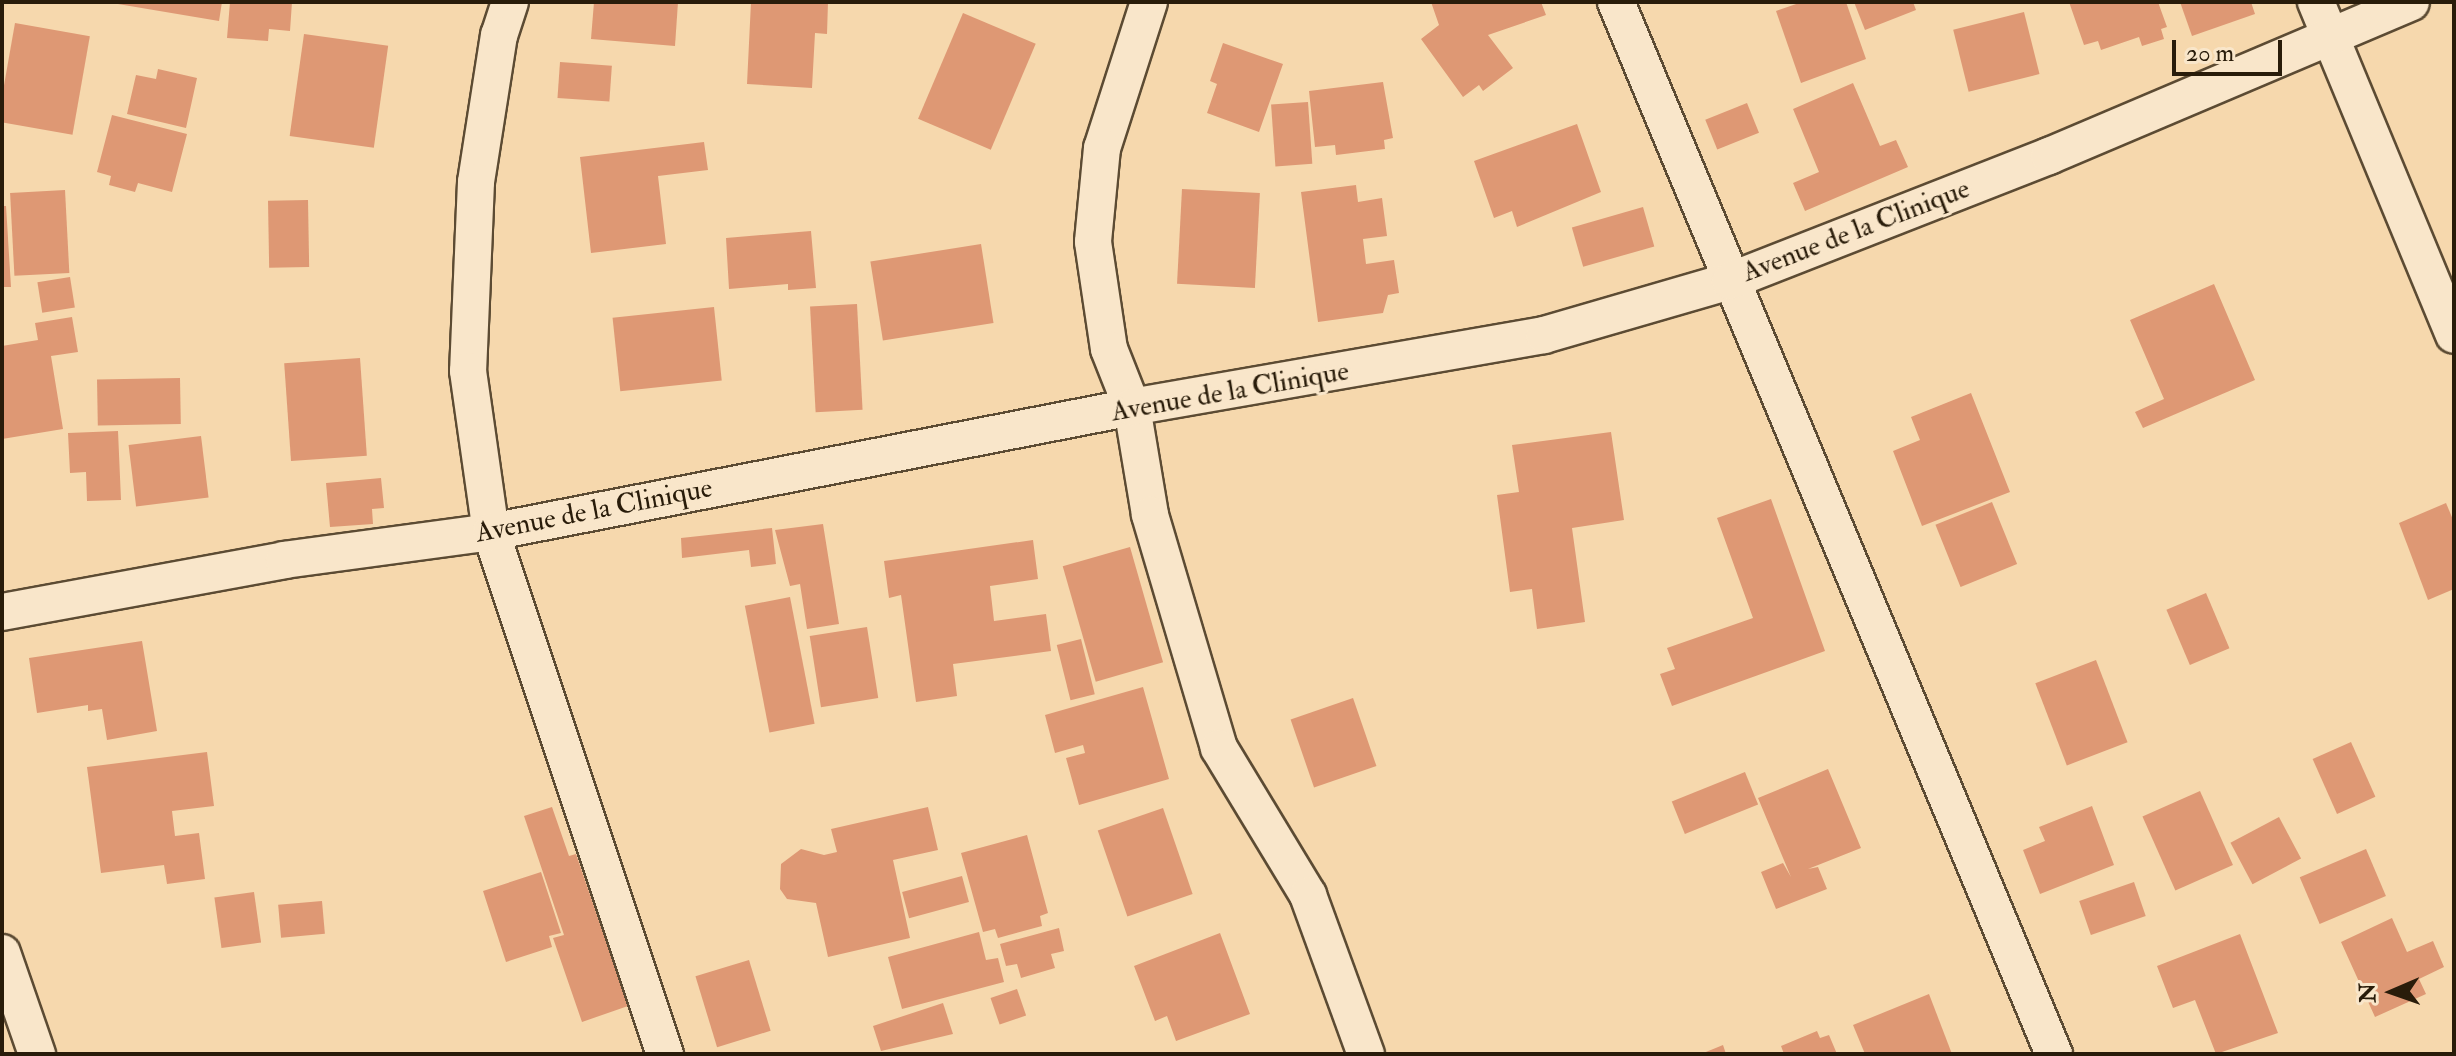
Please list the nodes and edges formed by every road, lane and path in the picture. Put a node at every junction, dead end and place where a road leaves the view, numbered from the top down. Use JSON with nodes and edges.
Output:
{"nodes":[{"id":1,"x":510,"y":2,"type":"edge"},
{"id":2,"x":1149,"y":2,"type":"edge"},
{"id":3,"x":1616,"y":2,"type":"edge"},
{"id":4,"x":2316,"y":2,"type":"edge"},
{"id":5,"x":2411,"y":2,"type":"edge"},
{"id":6,"x":2330,"y":36,"type":"junction"},
{"id":7,"x":1730,"y":281,"type":"junction"},
{"id":8,"x":2454,"y":335,"type":"edge"},
{"id":9,"x":1132,"y":407,"type":"junction"},
{"id":10,"x":491,"y":532,"type":"junction"},
{"id":11,"x":2,"y":612,"type":"edge"},
{"id":12,"x":2,"y":953,"type":"edge"},
{"id":13,"x":37,"y":1054,"type":"edge"},
{"id":14,"x":665,"y":1054,"type":"edge"},
{"id":15,"x":1366,"y":1054,"type":"edge"},
{"id":16,"x":2054,"y":1054,"type":"edge"}],
"edges":[{"from":1,"to":10,"type":"street"},
{"from":2,"to":9,"type":"street"},
{"from":3,"to":7,"type":"street"},
{"from":4,"to":6,"type":"street"},
{"from":5,"to":6,"type":"street","name":"Avenue de la Clinique"},
{"from":6,"to":7,"type":"street","name":"Avenue de la Clinique"},
{"from":6,"to":8,"type":"street"},
{"from":7,"to":9,"type":"street","name":"Avenue de la Clinique"},
{"from":7,"to":16,"type":"street"},
{"from":9,"to":10,"type":"street","name":"Avenue de la Clinique"},
{"from":9,"to":15,"type":"street"},
{"from":10,"to":11,"type":"street","name":"Avenue de la Clinique"},
{"from":10,"to":14,"type":"street"},
{"from":12,"to":13,"type":"street"}]}
